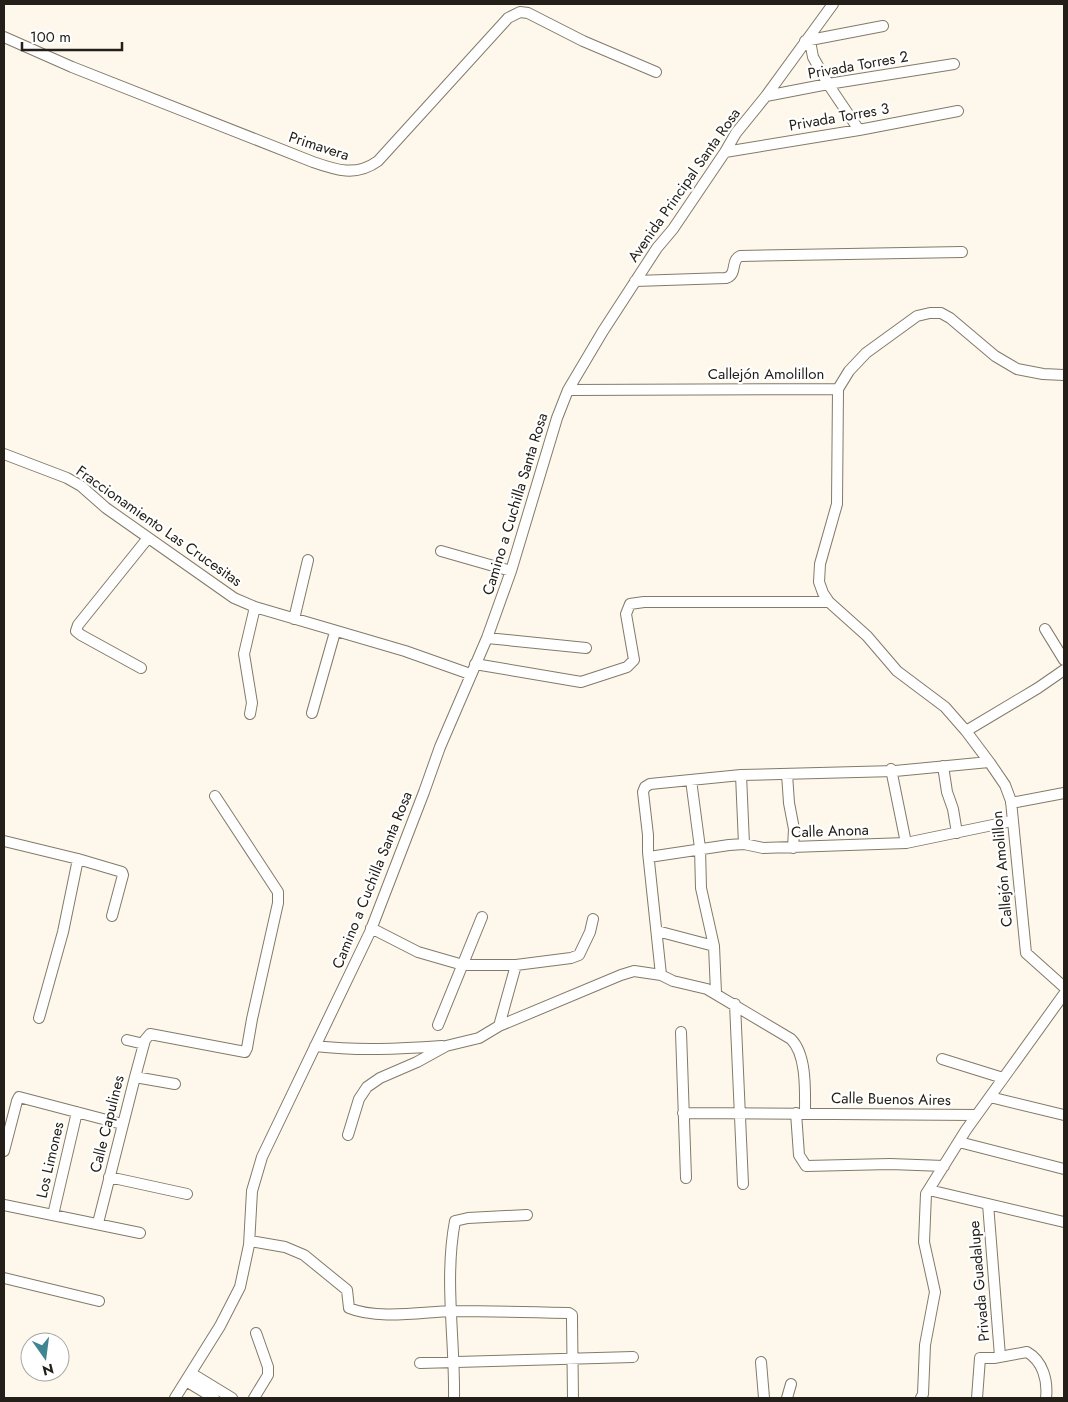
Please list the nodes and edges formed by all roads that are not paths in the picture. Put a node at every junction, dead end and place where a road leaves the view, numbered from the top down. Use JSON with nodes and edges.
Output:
{"nodes":[{"id":1,"x":833,"y":4,"type":"edge"},
{"id":2,"x":883,"y":26,"type":"dead end"},
{"id":3,"x":4,"y":37,"type":"edge"},
{"id":4,"x":808,"y":41,"type":"junction"},
{"id":5,"x":954,"y":64,"type":"dead end"},
{"id":6,"x":656,"y":72,"type":"dead end"},
{"id":7,"x":828,"y":84,"type":"junction"},
{"id":8,"x":766,"y":96,"type":"junction"},
{"id":9,"x":958,"y":111,"type":"dead end"},
{"id":10,"x":859,"y":130,"type":"junction"},
{"id":11,"x":725,"y":152,"type":"junction"},
{"id":12,"x":962,"y":252,"type":"dead end"},
{"id":13,"x":635,"y":281,"type":"junction"},
{"id":14,"x":1064,"y":375,"type":"edge"},
{"id":15,"x":838,"y":389,"type":"junction"},
{"id":16,"x":568,"y":390,"type":"junction"},
{"id":17,"x":4,"y":454,"type":"edge"},
{"id":18,"x":148,"y":538,"type":"junction"},
{"id":19,"x":441,"y":551,"type":"dead end"},
{"id":20,"x":308,"y":560,"type":"dead end"},
{"id":21,"x":511,"y":572,"type":"junction"},
{"id":22,"x":829,"y":602,"type":"junction"},
{"id":23,"x":255,"y":607,"type":"junction"},
{"id":24,"x":294,"y":619,"type":"junction"},
{"id":25,"x":1045,"y":629,"type":"dead end"},
{"id":26,"x":335,"y":632,"type":"junction"},
{"id":27,"x":487,"y":638,"type":"junction"},
{"id":28,"x":586,"y":648,"type":"dead end"},
{"id":29,"x":1064,"y":660,"type":"edge"},
{"id":30,"x":141,"y":668,"type":"dead end"},
{"id":31,"x":473,"y":669,"type":"junction"},
{"id":32,"x":1064,"y":670,"type":"edge"},
{"id":33,"x":312,"y":713,"type":"dead end"},
{"id":34,"x":250,"y":714,"type":"dead end"},
{"id":35,"x":966,"y":731,"type":"junction"},
{"id":36,"x":989,"y":762,"type":"junction"},
{"id":37,"x":943,"y":766,"type":"junction"},
{"id":38,"x":891,"y":769,"type":"junction"},
{"id":39,"x":788,"y":774,"type":"junction"},
{"id":40,"x":741,"y":775,"type":"junction"},
{"id":41,"x":691,"y":780,"type":"junction"},
{"id":42,"x":1064,"y":794,"type":"edge"},
{"id":43,"x":216,"y":796,"type":"dead end"},
{"id":44,"x":1011,"y":803,"type":"junction"},
{"id":45,"x":1012,"y":821,"type":"junction"},
{"id":46,"x":957,"y":833,"type":"junction"},
{"id":47,"x":4,"y":841,"type":"edge"},
{"id":48,"x":906,"y":843,"type":"junction"},
{"id":49,"x":744,"y":844,"type":"junction"},
{"id":50,"x":700,"y":848,"type":"junction"},
{"id":51,"x":793,"y":848,"type":"junction"},
{"id":52,"x":648,"y":857,"type":"junction"},
{"id":53,"x":78,"y":858,"type":"junction"},
{"id":54,"x":112,"y":916,"type":"dead end"},
{"id":55,"x":482,"y":917,"type":"dead end"},
{"id":56,"x":593,"y":919,"type":"dead end"},
{"id":57,"x":371,"y":928,"type":"junction"},
{"id":58,"x":657,"y":931,"type":"junction"},
{"id":59,"x":714,"y":946,"type":"junction"},
{"id":60,"x":463,"y":965,"type":"junction"},
{"id":61,"x":516,"y":966,"type":"junction"},
{"id":62,"x":661,"y":975,"type":"junction"},
{"id":63,"x":1064,"y":987,"type":"edge"},
{"id":64,"x":716,"y":992,"type":"junction"},
{"id":65,"x":1064,"y":994,"type":"edge"},
{"id":66,"x":735,"y":1004,"type":"junction"},
{"id":67,"x":39,"y":1018,"type":"dead end"},
{"id":68,"x":438,"y":1026,"type":"dead end"},
{"id":69,"x":499,"y":1026,"type":"junction"},
{"id":70,"x":681,"y":1032,"type":"dead end"},
{"id":71,"x":127,"y":1040,"type":"dead end"},
{"id":72,"x":144,"y":1044,"type":"junction"},
{"id":73,"x":315,"y":1046,"type":"junction"},
{"id":74,"x":446,"y":1046,"type":"junction"},
{"id":75,"x":942,"y":1059,"type":"dead end"},
{"id":76,"x":135,"y":1077,"type":"junction"},
{"id":77,"x":1003,"y":1078,"type":"junction"},
{"id":78,"x":175,"y":1084,"type":"dead end"},
{"id":79,"x":990,"y":1097,"type":"junction"},
{"id":80,"x":76,"y":1112,"type":"junction"},
{"id":81,"x":683,"y":1113,"type":"junction"},
{"id":82,"x":740,"y":1113,"type":"junction"},
{"id":83,"x":801,"y":1113,"type":"junction"},
{"id":84,"x":977,"y":1115,"type":"junction"},
{"id":85,"x":1064,"y":1115,"type":"edge"},
{"id":86,"x":122,"y":1124,"type":"junction"},
{"id":87,"x":348,"y":1135,"type":"dead end"},
{"id":88,"x":959,"y":1142,"type":"junction"},
{"id":89,"x":4,"y":1151,"type":"edge"},
{"id":90,"x":944,"y":1166,"type":"junction"},
{"id":91,"x":1064,"y":1169,"type":"edge"},
{"id":92,"x":109,"y":1177,"type":"junction"},
{"id":93,"x":686,"y":1178,"type":"dead end"},
{"id":94,"x":743,"y":1184,"type":"dead end"},
{"id":95,"x":929,"y":1190,"type":"junction"},
{"id":96,"x":187,"y":1194,"type":"dead end"},
{"id":97,"x":988,"y":1204,"type":"junction"},
{"id":98,"x":4,"y":1205,"type":"edge"},
{"id":99,"x":53,"y":1215,"type":"junction"},
{"id":100,"x":527,"y":1215,"type":"dead end"},
{"id":101,"x":1064,"y":1222,"type":"edge"},
{"id":102,"x":98,"y":1223,"type":"junction"},
{"id":103,"x":140,"y":1233,"type":"dead end"},
{"id":104,"x":250,"y":1241,"type":"junction"},
{"id":105,"x":4,"y":1278,"type":"edge"},
{"id":106,"x":99,"y":1301,"type":"dead end"},
{"id":107,"x":450,"y":1311,"type":"junction"},
{"id":108,"x":256,"y":1333,"type":"dead end"},
{"id":109,"x":1000,"y":1356,"type":"junction"},
{"id":110,"x":633,"y":1357,"type":"dead end"},
{"id":111,"x":573,"y":1359,"type":"junction"},
{"id":112,"x":761,"y":1362,"type":"dead end"},
{"id":113,"x":420,"y":1363,"type":"dead end"},
{"id":114,"x":454,"y":1363,"type":"junction"},
{"id":115,"x":188,"y":1377,"type":"junction"},
{"id":116,"x":791,"y":1384,"type":"dead end"},
{"id":117,"x":175,"y":1398,"type":"edge"},
{"id":118,"x":214,"y":1398,"type":"edge"},
{"id":119,"x":232,"y":1398,"type":"edge"},
{"id":120,"x":254,"y":1398,"type":"edge"},
{"id":121,"x":454,"y":1398,"type":"edge"},
{"id":122,"x":573,"y":1398,"type":"edge"},
{"id":123,"x":764,"y":1398,"type":"edge"},
{"id":124,"x":788,"y":1398,"type":"edge"},
{"id":125,"x":922,"y":1398,"type":"edge"},
{"id":126,"x":977,"y":1398,"type":"edge"},
{"id":127,"x":1046,"y":1398,"type":"edge"}],
"edges":[{"from":1,"to":4,"type":"street","name":"Avenida Principal Santa Rosa"},
{"from":2,"to":4,"type":"street"},
{"from":3,"to":6,"type":"street","name":"Primavera"},
{"from":4,"to":7,"type":"street"},
{"from":4,"to":8,"type":"street","name":"Avenida Principal Santa Rosa"},
{"from":5,"to":7,"type":"street","name":"Privada Torres 2"},
{"from":7,"to":8,"type":"street","name":"Privada Torres 2"},
{"from":7,"to":10,"type":"street"},
{"from":8,"to":11,"type":"street","name":"Avenida Principal Santa Rosa"},
{"from":9,"to":10,"type":"street","name":"Privada Torres 3"},
{"from":10,"to":11,"type":"street","name":"Privada Torres 3"},
{"from":11,"to":13,"type":"street","name":"Avenida Principal Santa Rosa"},
{"from":12,"to":13,"type":"street"},
{"from":13,"to":16,"type":"street","name":"Avenida Principal Santa Rosa"},
{"from":14,"to":15,"type":"street"},
{"from":15,"to":16,"type":"street","name":"Callejón Amolillon"},
{"from":15,"to":22,"type":"street","name":"Callejón Amolillon"},
{"from":16,"to":21,"type":"street","name":"Camino a Cuchilla Santa Rosa"},
{"from":17,"to":18,"type":"street","name":"Fraccionamiento Las Crucesitas"},
{"from":18,"to":23,"type":"street","name":"Fraccionamiento Las Crucesitas"},
{"from":18,"to":30,"type":"street"},
{"from":19,"to":21,"type":"street"},
{"from":20,"to":24,"type":"street"},
{"from":21,"to":27,"type":"street","name":"Camino a Cuchilla Santa Rosa"},
{"from":22,"to":31,"type":"street","name":"Fraccionamiento Las Crucesitas"},
{"from":22,"to":35,"type":"street","name":"Callejón Amolillon"},
{"from":23,"to":24,"type":"street","name":"Fraccionamiento Las Crucesitas"},
{"from":23,"to":34,"type":"street"},
{"from":24,"to":26,"type":"street","name":"Fraccionamiento Las Crucesitas"},
{"from":25,"to":29,"type":"street"},
{"from":26,"to":31,"type":"street","name":"Fraccionamiento Las Crucesitas"},
{"from":26,"to":33,"type":"street"},
{"from":27,"to":28,"type":"street"},
{"from":27,"to":31,"type":"street","name":"Camino a Cuchilla Santa Rosa"},
{"from":31,"to":57,"type":"street","name":"Camino a Cuchilla Santa Rosa"},
{"from":32,"to":35,"type":"street"},
{"from":35,"to":36,"type":"street","name":"Callejón Amolillon"},
{"from":36,"to":37,"type":"street"},
{"from":36,"to":44,"type":"street","name":"Callejón Amolillon"},
{"from":37,"to":38,"type":"street"},
{"from":37,"to":46,"type":"street"},
{"from":38,"to":39,"type":"street"},
{"from":38,"to":48,"type":"street"},
{"from":39,"to":40,"type":"street"},
{"from":39,"to":51,"type":"street"},
{"from":40,"to":41,"type":"street"},
{"from":40,"to":49,"type":"street"},
{"from":41,"to":50,"type":"street"},
{"from":41,"to":52,"type":"street"},
{"from":42,"to":44,"type":"street"},
{"from":43,"to":72,"type":"street","name":"Calle Capulines"},
{"from":44,"to":45,"type":"street","name":"Callejón Amolillon"},
{"from":45,"to":46,"type":"street","name":"Calle Anona"},
{"from":45,"to":63,"type":"street","name":"Callejón Amolillon"},
{"from":46,"to":48,"type":"street","name":"Calle Anona"},
{"from":47,"to":53,"type":"street"},
{"from":48,"to":51,"type":"street","name":"Calle Anona"},
{"from":49,"to":50,"type":"street","name":"Calle Anona"},
{"from":49,"to":51,"type":"street","name":"Calle Anona"},
{"from":50,"to":52,"type":"street","name":"Calle Anona"},
{"from":50,"to":59,"type":"street"},
{"from":52,"to":58,"type":"street"},
{"from":53,"to":54,"type":"street"},
{"from":53,"to":67,"type":"street"},
{"from":55,"to":60,"type":"street"},
{"from":56,"to":61,"type":"street"},
{"from":57,"to":60,"type":"street"},
{"from":57,"to":73,"type":"street","name":"Camino a Cuchilla Santa Rosa"},
{"from":58,"to":59,"type":"street"},
{"from":58,"to":62,"type":"street"},
{"from":59,"to":64,"type":"street"},
{"from":60,"to":61,"type":"street"},
{"from":60,"to":68,"type":"street"},
{"from":61,"to":69,"type":"street"},
{"from":62,"to":64,"type":"street"},
{"from":62,"to":69,"type":"street"},
{"from":64,"to":66,"type":"street"},
{"from":65,"to":77,"type":"street"},
{"from":66,"to":82,"type":"street"},
{"from":66,"to":83,"type":"street"},
{"from":69,"to":74,"type":"street"},
{"from":70,"to":81,"type":"street"},
{"from":71,"to":72,"type":"street"},
{"from":72,"to":76,"type":"street","name":"Calle Capulines"},
{"from":73,"to":74,"type":"street"},
{"from":73,"to":104,"type":"street","name":"Camino a Cuchilla Santa Rosa"},
{"from":74,"to":87,"type":"street"},
{"from":75,"to":77,"type":"street"},
{"from":76,"to":78,"type":"street"},
{"from":76,"to":86,"type":"street","name":"Calle Capulines"},
{"from":77,"to":79,"type":"street"},
{"from":79,"to":84,"type":"street"},
{"from":79,"to":85,"type":"street"},
{"from":80,"to":86,"type":"street"},
{"from":80,"to":89,"type":"street"},
{"from":80,"to":99,"type":"street","name":"Los Limones"},
{"from":81,"to":82,"type":"street","name":"Calle Buenos Aires"},
{"from":81,"to":93,"type":"street"},
{"from":82,"to":83,"type":"street","name":"Calle Buenos Aires"},
{"from":82,"to":94,"type":"street"},
{"from":83,"to":84,"type":"street","name":"Calle Buenos Aires"},
{"from":83,"to":90,"type":"street"},
{"from":84,"to":88,"type":"street"},
{"from":86,"to":92,"type":"street","name":"Calle Capulines"},
{"from":88,"to":90,"type":"street"},
{"from":88,"to":91,"type":"street"},
{"from":90,"to":95,"type":"street"},
{"from":92,"to":96,"type":"street"},
{"from":92,"to":102,"type":"street","name":"Calle Capulines"},
{"from":95,"to":97,"type":"street"},
{"from":95,"to":125,"type":"street"},
{"from":97,"to":101,"type":"street"},
{"from":97,"to":109,"type":"street","name":"Privada Guadalupe"},
{"from":98,"to":99,"type":"street"},
{"from":99,"to":102,"type":"street"},
{"from":100,"to":107,"type":"street"},
{"from":102,"to":103,"type":"street"},
{"from":104,"to":107,"type":"street"},
{"from":104,"to":115,"type":"street","name":"Camino a Cuchilla Santa Rosa"},
{"from":105,"to":106,"type":"street"},
{"from":107,"to":111,"type":"street"},
{"from":107,"to":114,"type":"street"},
{"from":108,"to":120,"type":"street"},
{"from":109,"to":126,"type":"street"},
{"from":109,"to":127,"type":"street"},
{"from":110,"to":111,"type":"street"},
{"from":111,"to":114,"type":"street"},
{"from":111,"to":122,"type":"street"},
{"from":112,"to":123,"type":"street"},
{"from":113,"to":114,"type":"street"},
{"from":114,"to":121,"type":"street"},
{"from":115,"to":117,"type":"street","name":"Camino a Cuchilla Santa Rosa"},
{"from":115,"to":118,"type":"street"},
{"from":115,"to":119,"type":"street"},
{"from":116,"to":124,"type":"street"}]}
